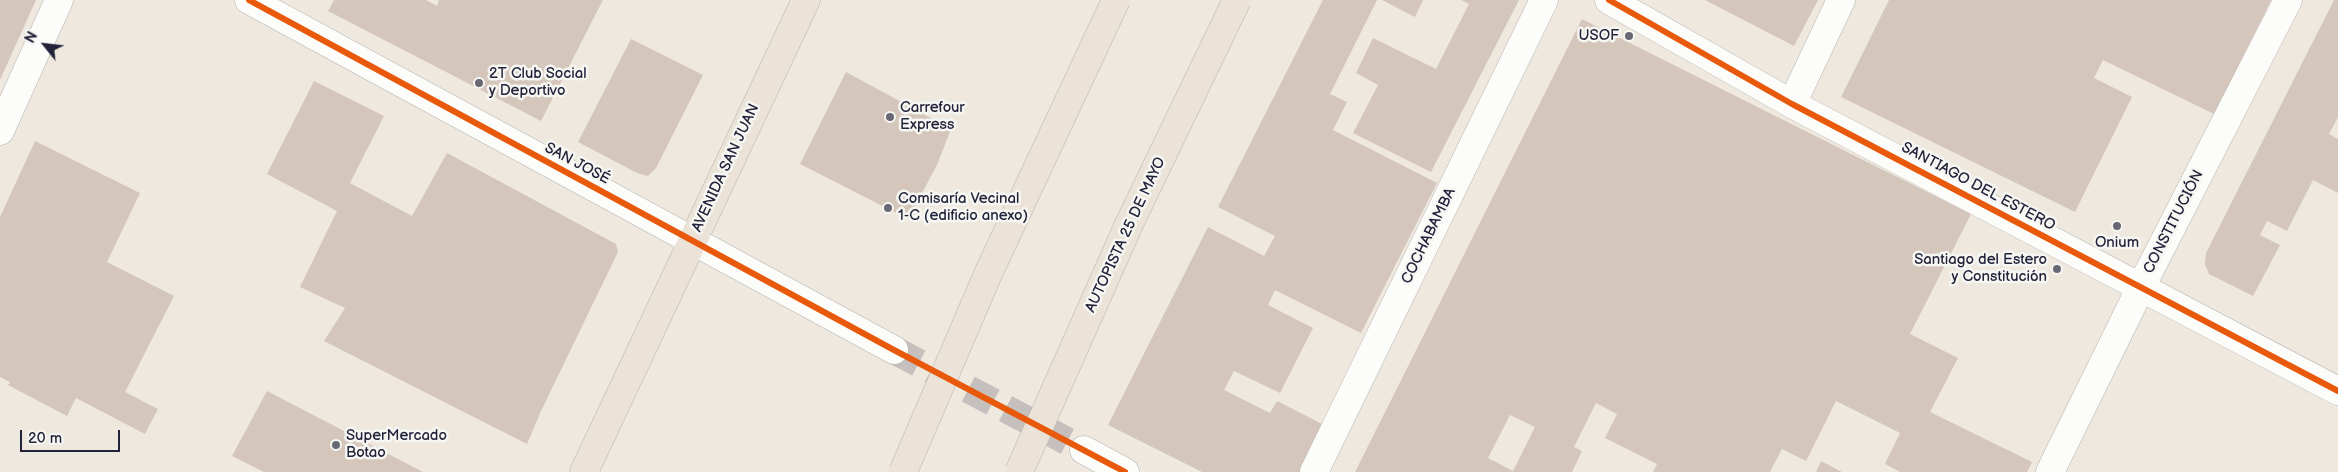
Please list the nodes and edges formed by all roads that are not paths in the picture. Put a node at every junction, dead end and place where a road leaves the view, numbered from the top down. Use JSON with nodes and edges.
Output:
{"nodes":[{"id":1,"x":58,"y":0,"type":"edge"},
{"id":2,"x":249,"y":0,"type":"edge"},
{"id":3,"x":806,"y":0,"type":"edge"},
{"id":4,"x":1116,"y":0,"type":"edge"},
{"id":5,"x":1237,"y":0,"type":"edge"},
{"id":6,"x":1544,"y":0,"type":"edge"},
{"id":7,"x":1609,"y":0,"type":"edge"},
{"id":8,"x":1841,"y":0,"type":"edge"},
{"id":9,"x":2288,"y":0,"type":"edge"},
{"id":10,"x":1792,"y":104,"type":"junction"},
{"id":11,"x":0,"y":131,"type":"edge"},
{"id":12,"x":692,"y":241,"type":"junction"},
{"id":13,"x":2141,"y":287,"type":"junction"},
{"id":14,"x":894,"y":350,"type":"tunnel mouth"},
{"id":15,"x":2338,"y":391,"type":"edge"},
{"id":16,"x":1084,"y":450,"type":"tunnel mouth"},
{"id":17,"x":1114,"y":469,"type":"edge"},
{"id":18,"x":584,"y":472,"type":"edge"},
{"id":19,"x":903,"y":472,"type":"edge"},
{"id":20,"x":1019,"y":472,"type":"edge"},
{"id":21,"x":1314,"y":472,"type":"edge"},
{"id":22,"x":2050,"y":472,"type":"edge"}],
"edges":[{"from":1,"to":11,"type":"street"},
{"from":2,"to":12,"type":"street","name":"SAN JOSÉ"},
{"from":3,"to":12,"type":"main road","name":"AVENIDA SAN JUAN"},
{"from":4,"to":19,"type":"main road","bridge":true},
{"from":5,"to":20,"type":"main road","name":"AUTOPISTA 25 DE MAYO","bridge":true},
{"from":6,"to":21,"type":"street","name":"COCHABAMBA"},
{"from":7,"to":10,"type":"street","name":"SANTIAGO DEL ESTERO"},
{"from":8,"to":10,"type":"street"},
{"from":9,"to":13,"type":"street","name":"CONSTITUCIÓN"},
{"from":10,"to":13,"type":"street","name":"SANTIAGO DEL ESTERO"},
{"from":12,"to":14,"type":"street","name":"SAN JOSÉ"},
{"from":12,"to":18,"type":"main road","name":"AVENIDA SAN JUAN"},
{"from":13,"to":15,"type":"street","name":"SANTIAGO DEL ESTERO"},
{"from":13,"to":22,"type":"street","name":"CONSTITUCIÓN"},
{"from":16,"to":17,"type":"street"}]}
